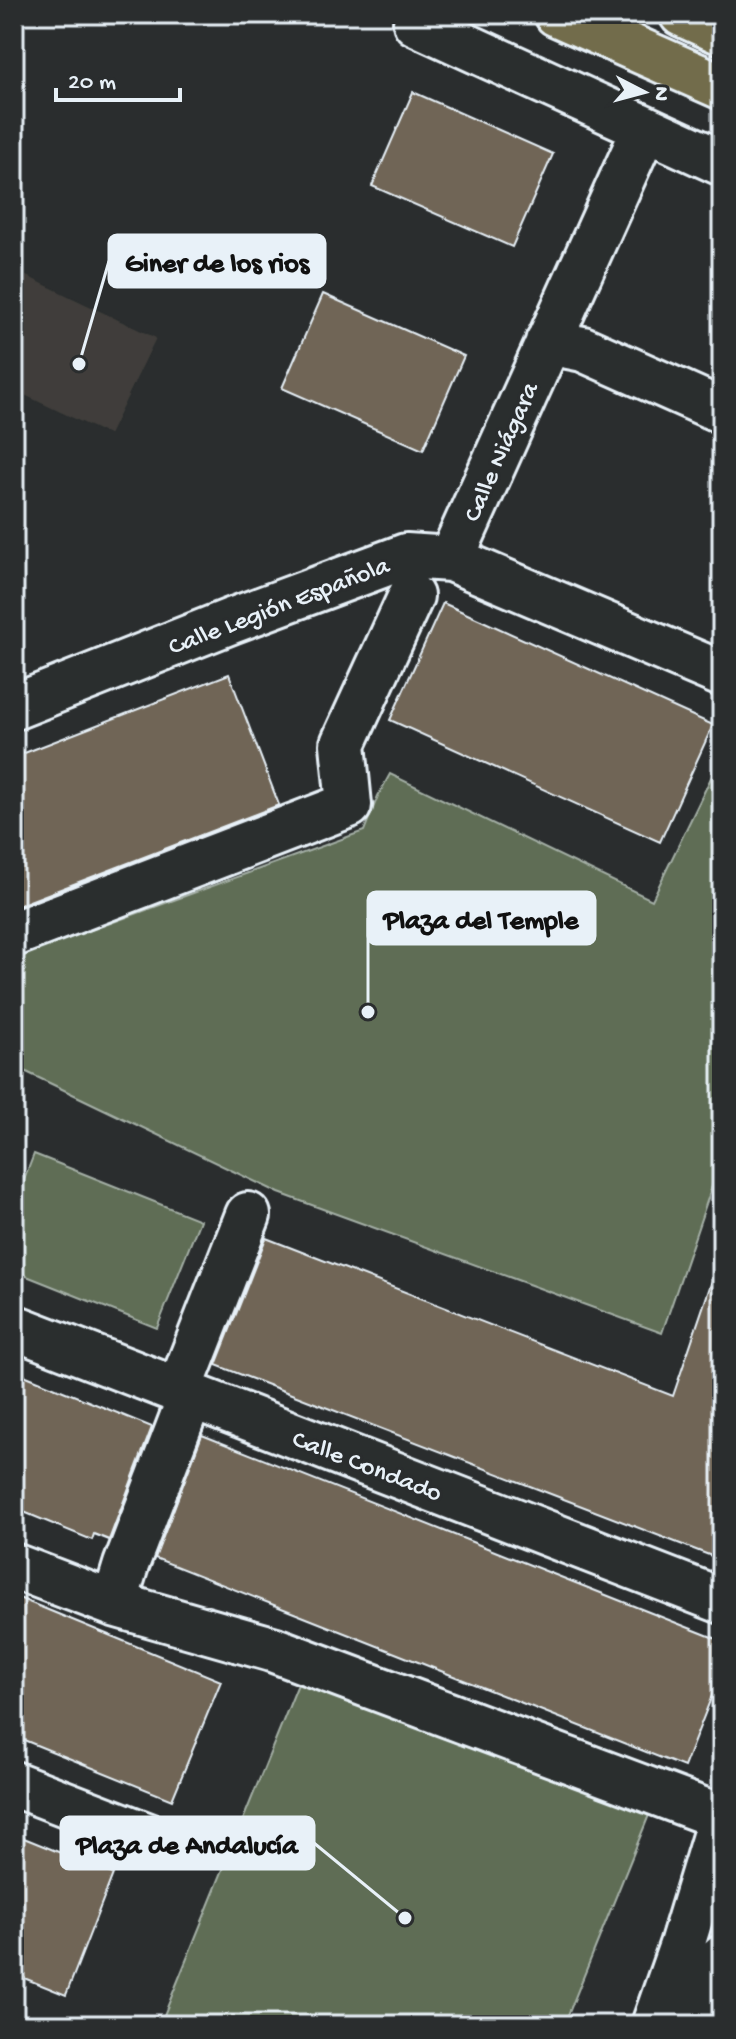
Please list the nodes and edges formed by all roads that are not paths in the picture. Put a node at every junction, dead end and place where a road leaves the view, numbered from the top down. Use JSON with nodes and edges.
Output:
{"nodes":[{"id":1,"x":557,"y":14,"type":"edge"},
{"id":2,"x":682,"y":14,"type":"edge"},
{"id":3,"x":416,"y":23,"type":"dead end"},
{"id":4,"x":722,"y":32,"type":"edge"},
{"id":5,"x":722,"y":87,"type":"edge"},
{"id":6,"x":645,"y":128,"type":"junction"},
{"id":7,"x":722,"y":163,"type":"edge"},
{"id":8,"x":548,"y":342,"type":"junction"},
{"id":9,"x":722,"y":411,"type":"edge"},
{"id":10,"x":451,"y":559,"type":"junction"},
{"id":11,"x":411,"y":596,"type":"dead end"},
{"id":12,"x":722,"y":674,"type":"edge"},
{"id":13,"x":14,"y":707,"type":"edge"},
{"id":14,"x":14,"y":934,"type":"edge"},
{"id":15,"x":248,"y":1215,"type":"dead end"},
{"id":16,"x":14,"y":1327,"type":"edge"},
{"id":17,"x":185,"y":1393,"type":"junction"},
{"id":18,"x":14,"y":1566,"type":"edge"},
{"id":19,"x":722,"y":1601,"type":"edge"},
{"id":20,"x":114,"y":1604,"type":"junction"},
{"id":21,"x":14,"y":1784,"type":"edge"},
{"id":22,"x":721,"y":1815,"type":"edge"},
{"id":23,"x":172,"y":1845,"type":"dead end"},
{"id":24,"x":712,"y":1955,"type":"edge"},
{"id":25,"x":654,"y":2025,"type":"edge"},
{"id":26,"x":698,"y":2025,"type":"edge"}],
"edges":[{"from":1,"to":5,"type":"main road"},
{"from":2,"to":4,"type":"main road"},
{"from":3,"to":6,"type":"street"},
{"from":6,"to":7,"type":"street"},
{"from":6,"to":8,"type":"street","name":"Calle Niágara"},
{"from":8,"to":9,"type":"street"},
{"from":8,"to":10,"type":"street","name":"Calle Niágara"},
{"from":10,"to":12,"type":"street","name":"Calle Legión Española"},
{"from":10,"to":13,"type":"street","name":"Calle Legión Española"},
{"from":11,"to":14,"type":"street"},
{"from":15,"to":17,"type":"street"},
{"from":16,"to":17,"type":"street","name":"Calle Condado"},
{"from":17,"to":19,"type":"street","name":"Calle Condado"},
{"from":17,"to":20,"type":"street"},
{"from":18,"to":20,"type":"street"},
{"from":20,"to":22,"type":"street"},
{"from":21,"to":23,"type":"street"},
{"from":22,"to":24,"type":"street"},
{"from":24,"to":25,"type":"street"},
{"from":24,"to":26,"type":"street"}]}
